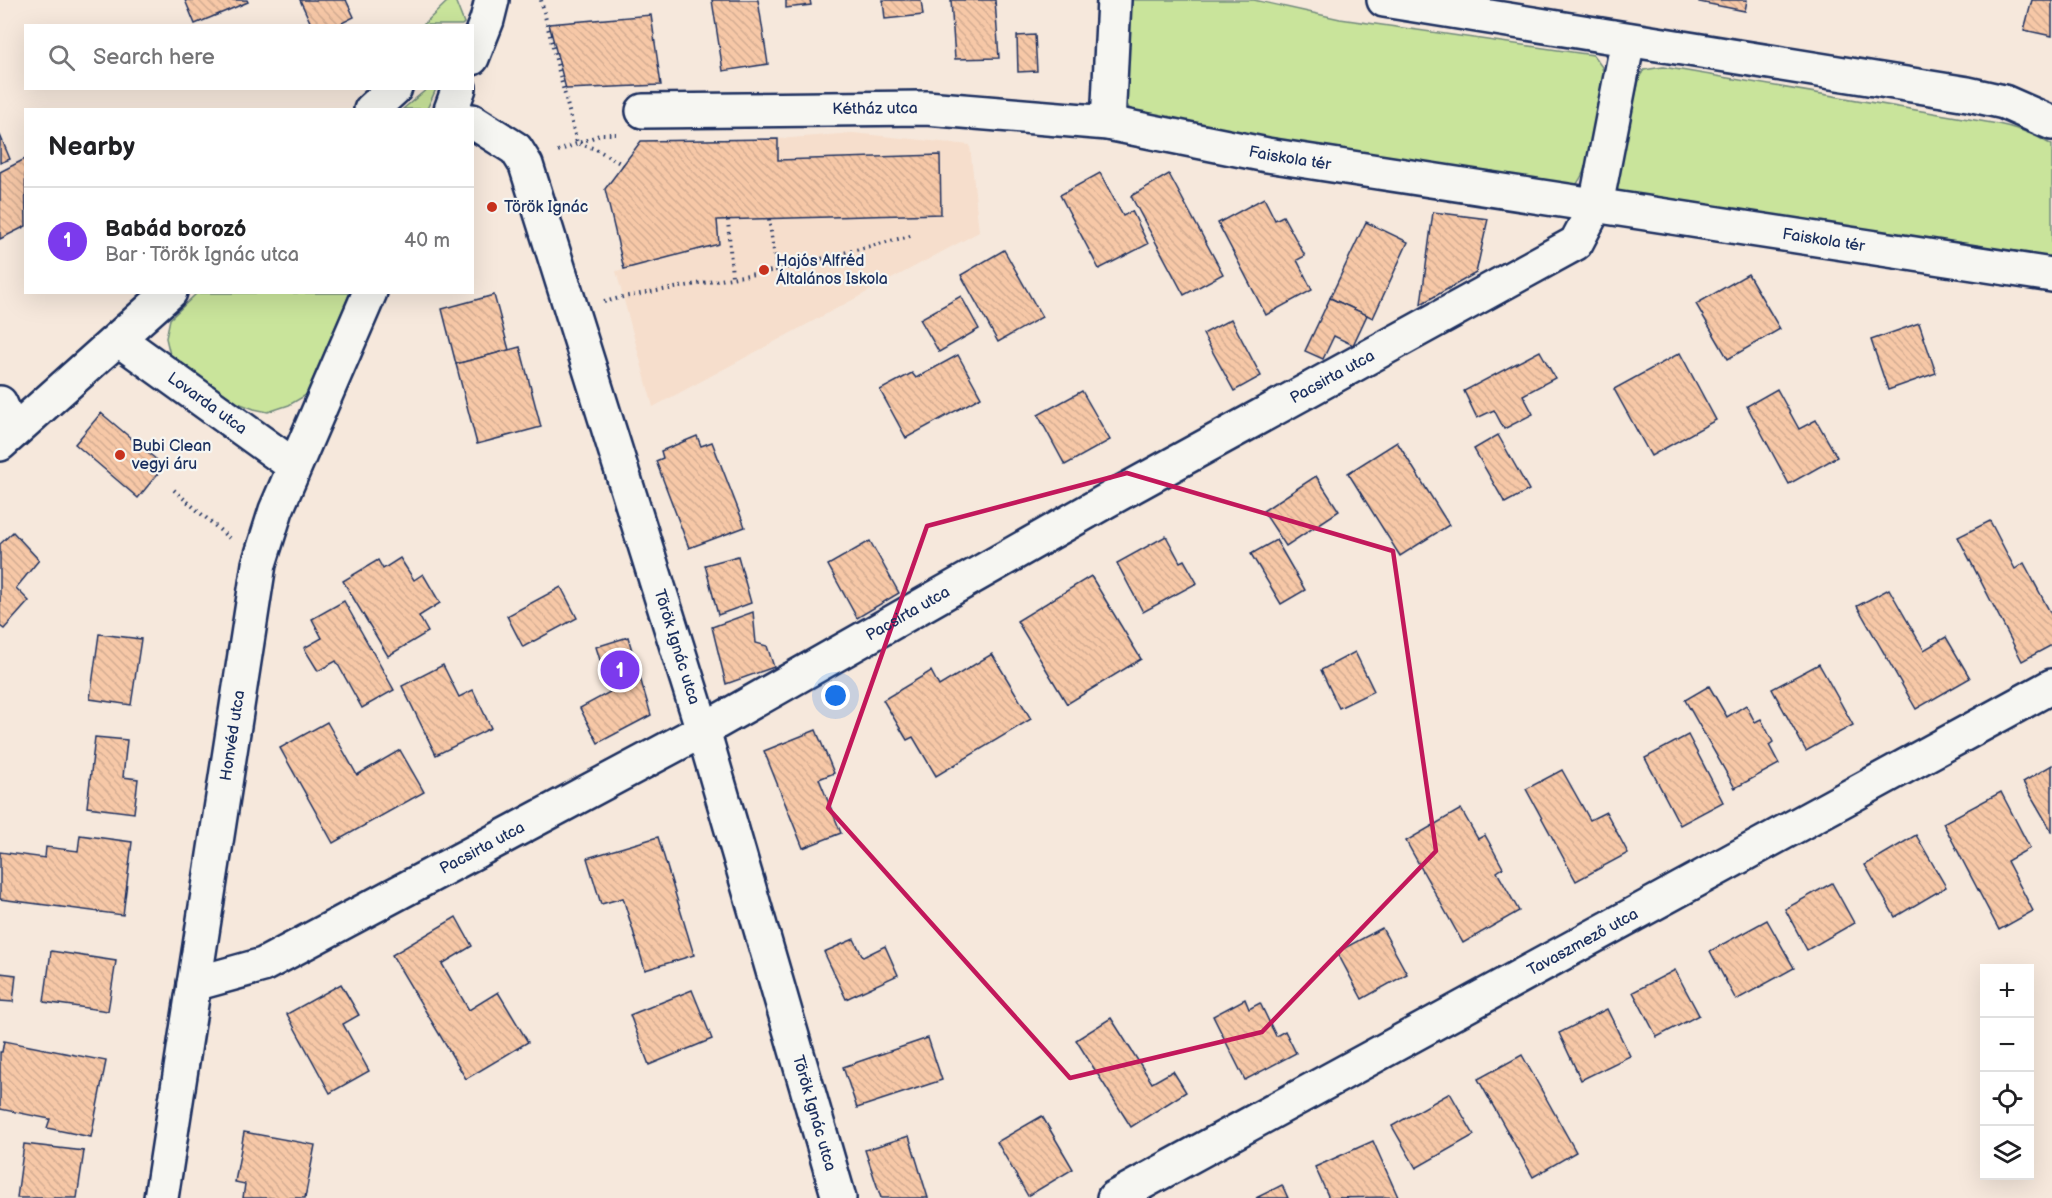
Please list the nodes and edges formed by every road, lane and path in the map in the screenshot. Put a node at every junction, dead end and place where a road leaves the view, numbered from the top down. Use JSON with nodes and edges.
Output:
{"nodes":[{"id":1,"x":492,"y":0,"type":"edge"},
{"id":2,"x":542,"y":0,"type":"edge"},
{"id":3,"x":1114,"y":0,"type":"edge"},
{"id":4,"x":1384,"y":0,"type":"edge"},
{"id":5,"x":1628,"y":40,"type":"junction"},
{"id":6,"x":474,"y":53,"type":"edge"},
{"id":7,"x":393,"y":90,"type":"edge"},
{"id":8,"x":373,"y":108,"type":"edge"},
{"id":9,"x":644,"y":111,"type":"dead end"},
{"id":10,"x":2046,"y":117,"type":"edge"},
{"id":11,"x":474,"y":120,"type":"edge"},
{"id":12,"x":1108,"y":123,"type":"junction"},
{"id":13,"x":623,"y":165,"type":"dead end"},
{"id":14,"x":1596,"y":205,"type":"junction"},
{"id":15,"x":768,"y":219,"type":"dead end"},
{"id":16,"x":728,"y":220,"type":"dead end"},
{"id":17,"x":914,"y":235,"type":"dead end"},
{"id":18,"x":777,"y":270,"type":"junction"},
{"id":19,"x":2052,"y":275,"type":"edge"},
{"id":20,"x":732,"y":277,"type":"junction"},
{"id":21,"x":168,"y":294,"type":"edge"},
{"id":22,"x":369,"y":294,"type":"edge"},
{"id":23,"x":623,"y":297,"type":"dead end"},
{"id":24,"x":118,"y":339,"type":"junction"},
{"id":25,"x":0,"y":403,"type":"edge"},
{"id":26,"x":7,"y":438,"type":"edge"},
{"id":27,"x":294,"y":466,"type":"junction"},
{"id":28,"x":174,"y":490,"type":"dead end"},
{"id":29,"x":259,"y":564,"type":"junction"},
{"id":30,"x":2052,"y":686,"type":"edge"},
{"id":31,"x":703,"y":730,"type":"junction"},
{"id":32,"x":194,"y":984,"type":"junction"},
{"id":33,"x":161,"y":1198,"type":"edge"},
{"id":34,"x":839,"y":1198,"type":"edge"},
{"id":35,"x":1114,"y":1198,"type":"edge"}],
"edges":[{"from":1,"to":6,"type":"street"},
{"from":2,"to":13,"type":"path"},
{"from":3,"to":12,"type":"street"},
{"from":4,"to":5,"type":"street"},
{"from":5,"to":10,"type":"street"},
{"from":5,"to":14,"type":"street"},
{"from":7,"to":8,"type":"street"},
{"from":9,"to":12,"type":"street","name":"Kétház utca"},
{"from":11,"to":31,"type":"street","name":"Török Ignác utca"},
{"from":12,"to":14,"type":"street","name":"Faiskola tér"},
{"from":14,"to":19,"type":"street","name":"Faiskola tér"},
{"from":14,"to":31,"type":"street","name":"Pacsirta utca"},
{"from":15,"to":18,"type":"path"},
{"from":16,"to":20,"type":"path"},
{"from":17,"to":18,"type":"path"},
{"from":18,"to":20,"type":"path"},
{"from":20,"to":23,"type":"path"},
{"from":21,"to":24,"type":"street"},
{"from":22,"to":27,"type":"street","name":"Honvéd utca"},
{"from":24,"to":26,"type":"street"},
{"from":24,"to":27,"type":"street","name":"Lovarda utca"},
{"from":25,"to":26,"type":"street"},
{"from":27,"to":29,"type":"street","name":"Honvéd utca"},
{"from":28,"to":29,"type":"path"},
{"from":29,"to":32,"type":"street","name":"Honvéd utca"},
{"from":30,"to":35,"type":"street","name":"Tavaszmező utca"},
{"from":31,"to":32,"type":"street","name":"Pacsirta utca"},
{"from":31,"to":34,"type":"street","name":"Török Ignác utca"},
{"from":32,"to":33,"type":"street","name":"Honvéd utca"}]}
